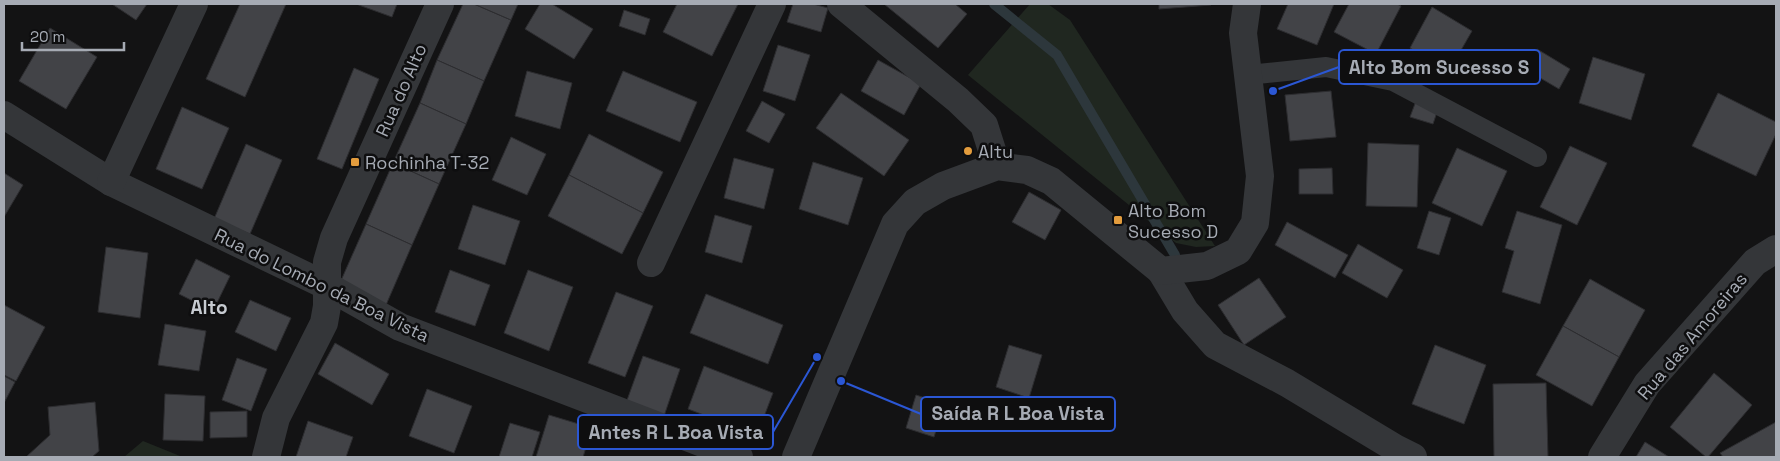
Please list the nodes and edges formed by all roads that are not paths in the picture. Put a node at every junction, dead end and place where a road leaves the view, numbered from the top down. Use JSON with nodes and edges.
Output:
{"nodes":[{"id":1,"x":194,"y":4,"type":"edge"},
{"id":2,"x":440,"y":4,"type":"edge"},
{"id":3,"x":772,"y":4,"type":"edge"},
{"id":4,"x":841,"y":4,"type":"edge"},
{"id":5,"x":1247,"y":4,"type":"edge"},
{"id":6,"x":1248,"y":75,"type":"junction"},
{"id":7,"x":4,"y":115,"type":"edge"},
{"id":8,"x":1537,"y":157,"type":"dead end"},
{"id":9,"x":997,"y":166,"type":"junction"},
{"id":10,"x":111,"y":182,"type":"junction"},
{"id":11,"x":1776,"y":249,"type":"edge"},
{"id":12,"x":651,"y":263,"type":"dead end"},
{"id":13,"x":1161,"y":271,"type":"junction"},
{"id":14,"x":327,"y":286,"type":"junction"},
{"id":15,"x":266,"y":457,"type":"edge"},
{"id":16,"x":739,"y":457,"type":"edge"},
{"id":17,"x":796,"y":457,"type":"edge"},
{"id":18,"x":1413,"y":457,"type":"edge"},
{"id":19,"x":1602,"y":457,"type":"edge"}],
"edges":[{"from":1,"to":10,"type":"street"},
{"from":2,"to":14,"type":"street","name":"Rua do Alto"},
{"from":3,"to":12,"type":"street"},
{"from":4,"to":9,"type":"street"},
{"from":5,"to":6,"type":"street"},
{"from":6,"to":8,"type":"lane"},
{"from":6,"to":13,"type":"street"},
{"from":7,"to":10,"type":"street","name":"Rua do Lombo da Boa Vista"},
{"from":9,"to":13,"type":"street"},
{"from":9,"to":17,"type":"street"},
{"from":10,"to":14,"type":"street","name":"Rua do Lombo da Boa Vista"},
{"from":11,"to":19,"type":"street","name":"Rua das Amoreiras"},
{"from":13,"to":18,"type":"street"},
{"from":14,"to":15,"type":"street","name":"Rua do Alto"},
{"from":14,"to":16,"type":"street","name":"Rua do Lombo da Boa Vista"}]}
